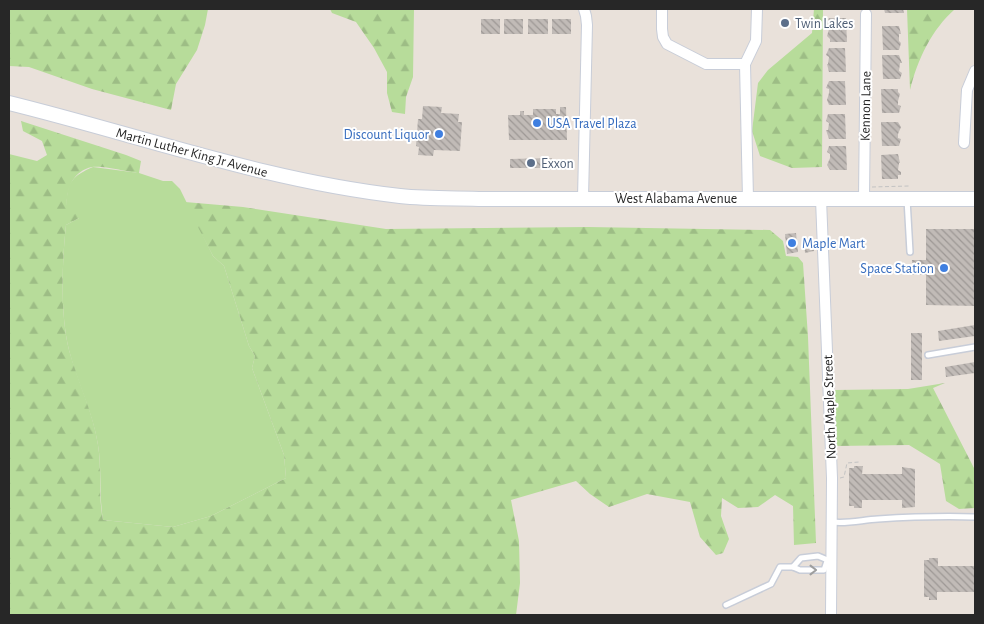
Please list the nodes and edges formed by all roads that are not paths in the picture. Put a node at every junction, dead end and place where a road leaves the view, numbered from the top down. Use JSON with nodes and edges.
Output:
{"nodes":[{"id":1,"x":584,"y":9,"type":"edge"},
{"id":2,"x":662,"y":9,"type":"edge"},
{"id":3,"x":757,"y":9,"type":"edge"},
{"id":4,"x":866,"y":14,"type":"dead end"},
{"id":5,"x":745,"y":64,"type":"junction"},
{"id":6,"x":975,"y":71,"type":"edge"},
{"id":7,"x":9,"y":103,"type":"edge"},
{"id":8,"x":964,"y":143,"type":"dead end"},
{"id":9,"x":908,"y":192,"type":"junction"},
{"id":10,"x":377,"y":193,"type":"joint"},
{"id":11,"x":864,"y":193,"type":"junction"},
{"id":12,"x":583,"y":198,"type":"junction"},
{"id":13,"x":748,"y":198,"type":"junction"},
{"id":14,"x":821,"y":199,"type":"junction"},
{"id":15,"x":975,"y":199,"type":"edge"},
{"id":16,"x":910,"y":252,"type":"dead end"},
{"id":17,"x":975,"y":347,"type":"edge"},
{"id":18,"x":928,"y":356,"type":"dead end"},
{"id":19,"x":975,"y":516,"type":"edge"},
{"id":20,"x":832,"y":522,"type":"junction"},
{"id":21,"x":829,"y":561,"type":"junction"},
{"id":22,"x":793,"y":567,"type":"junction"},
{"id":23,"x":726,"y":605,"type":"dead end"},
{"id":24,"x":831,"y":615,"type":"edge"}],
"edges":[{"from":1,"to":12,"type":"street"},
{"from":2,"to":5,"type":"street"},
{"from":3,"to":5,"type":"street"},
{"from":4,"to":11,"type":"street","name":"Kennon Lane"},
{"from":5,"to":13,"type":"street"},
{"from":6,"to":8,"type":"street"},
{"from":7,"to":10,"type":"main road","name":"Martin Luther King Jr Avenue"},
{"from":9,"to":11,"type":"main road","name":"West Alabama Avenue"},
{"from":9,"to":15,"type":"main road","name":"West Alabama Avenue"},
{"from":9,"to":16,"type":"lane"},
{"from":10,"to":12,"type":"main road","name":"West Alabama Avenue"},
{"from":11,"to":14,"type":"main road","name":"West Alabama Avenue"},
{"from":12,"to":13,"type":"main road","name":"West Alabama Avenue"},
{"from":13,"to":14,"type":"main road","name":"West Alabama Avenue"},
{"from":14,"to":20,"type":"street","name":"North Maple Street"},
{"from":17,"to":18,"type":"lane"},
{"from":19,"to":20,"type":"lane"},
{"from":20,"to":21,"type":"street","name":"North Maple Street"},
{"from":21,"to":22,"type":"lane"},
{"from":22,"to":21,"type":"lane","one_way":true},
{"from":21,"to":24,"type":"street","name":"North Maple Street"},
{"from":22,"to":23,"type":"lane"}]}
